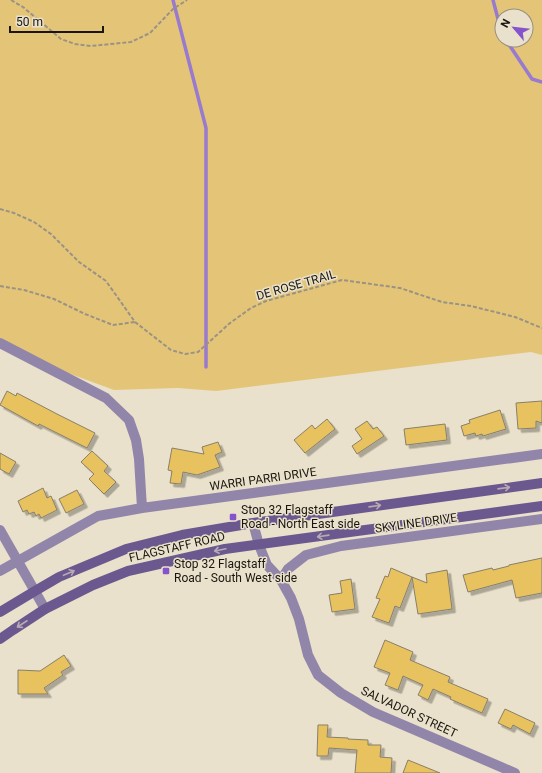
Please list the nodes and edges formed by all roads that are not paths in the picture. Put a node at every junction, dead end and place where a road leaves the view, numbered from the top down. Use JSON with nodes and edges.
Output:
{"nodes":[{"id":1,"x":0,"y":343,"type":"edge"},
{"id":2,"x":542,"y":454,"type":"edge"},
{"id":3,"x":542,"y":483,"type":"edge"},
{"id":4,"x":542,"y":506,"type":"edge"},
{"id":5,"x":142,"y":508,"type":"junction"},
{"id":6,"x":542,"y":519,"type":"edge"},
{"id":7,"x":253,"y":523,"type":"junction"},
{"id":8,"x":0,"y":530,"type":"edge"},
{"id":9,"x":259,"y":545,"type":"junction"},
{"id":10,"x":18,"y":560,"type":"junction"},
{"id":11,"x":0,"y":571,"type":"edge"},
{"id":12,"x":280,"y":580,"type":"junction"},
{"id":13,"x":35,"y":590,"type":"junction"},
{"id":14,"x":45,"y":609,"type":"junction"},
{"id":15,"x":0,"y":612,"type":"edge"},
{"id":16,"x":0,"y":639,"type":"edge"},
{"id":17,"x":515,"y":773,"type":"edge"}],
"edges":[{"from":1,"to":5,"type":"street"},
{"from":2,"to":5,"type":"street","name":"WARRI PARRI DRIVE"},
{"from":7,"to":3,"type":"main road","name":"FLAGSTAFF ROAD","one_way":true},
{"from":4,"to":9,"type":"main road","name":"FLAGSTAFF ROAD","one_way":true},
{"from":5,"to":10,"type":"street","name":"WARRI PARRI DRIVE"},
{"from":6,"to":12,"type":"street","name":"SKYLINE DRIVE"},
{"from":7,"to":9,"type":"street","name":"SALVADOR STREET"},
{"from":13,"to":7,"type":"main road","name":"FLAGSTAFF ROAD","one_way":true},
{"from":8,"to":10,"type":"street"},
{"from":9,"to":12,"type":"street","name":"SALVADOR STREET"},
{"from":9,"to":14,"type":"main road","name":"FLAGSTAFF ROAD","one_way":true},
{"from":10,"to":11,"type":"street","name":"WARRI PARRI DRIVE"},
{"from":10,"to":13,"type":"street"},
{"from":12,"to":17,"type":"street","name":"SALVADOR STREET"},
{"from":13,"to":14,"type":"street"},
{"from":13,"to":15,"type":"main road","name":"FLAGSTAFF ROAD"},
{"from":14,"to":16,"type":"main road","name":"FLAGSTAFF ROAD","one_way":true}]}
